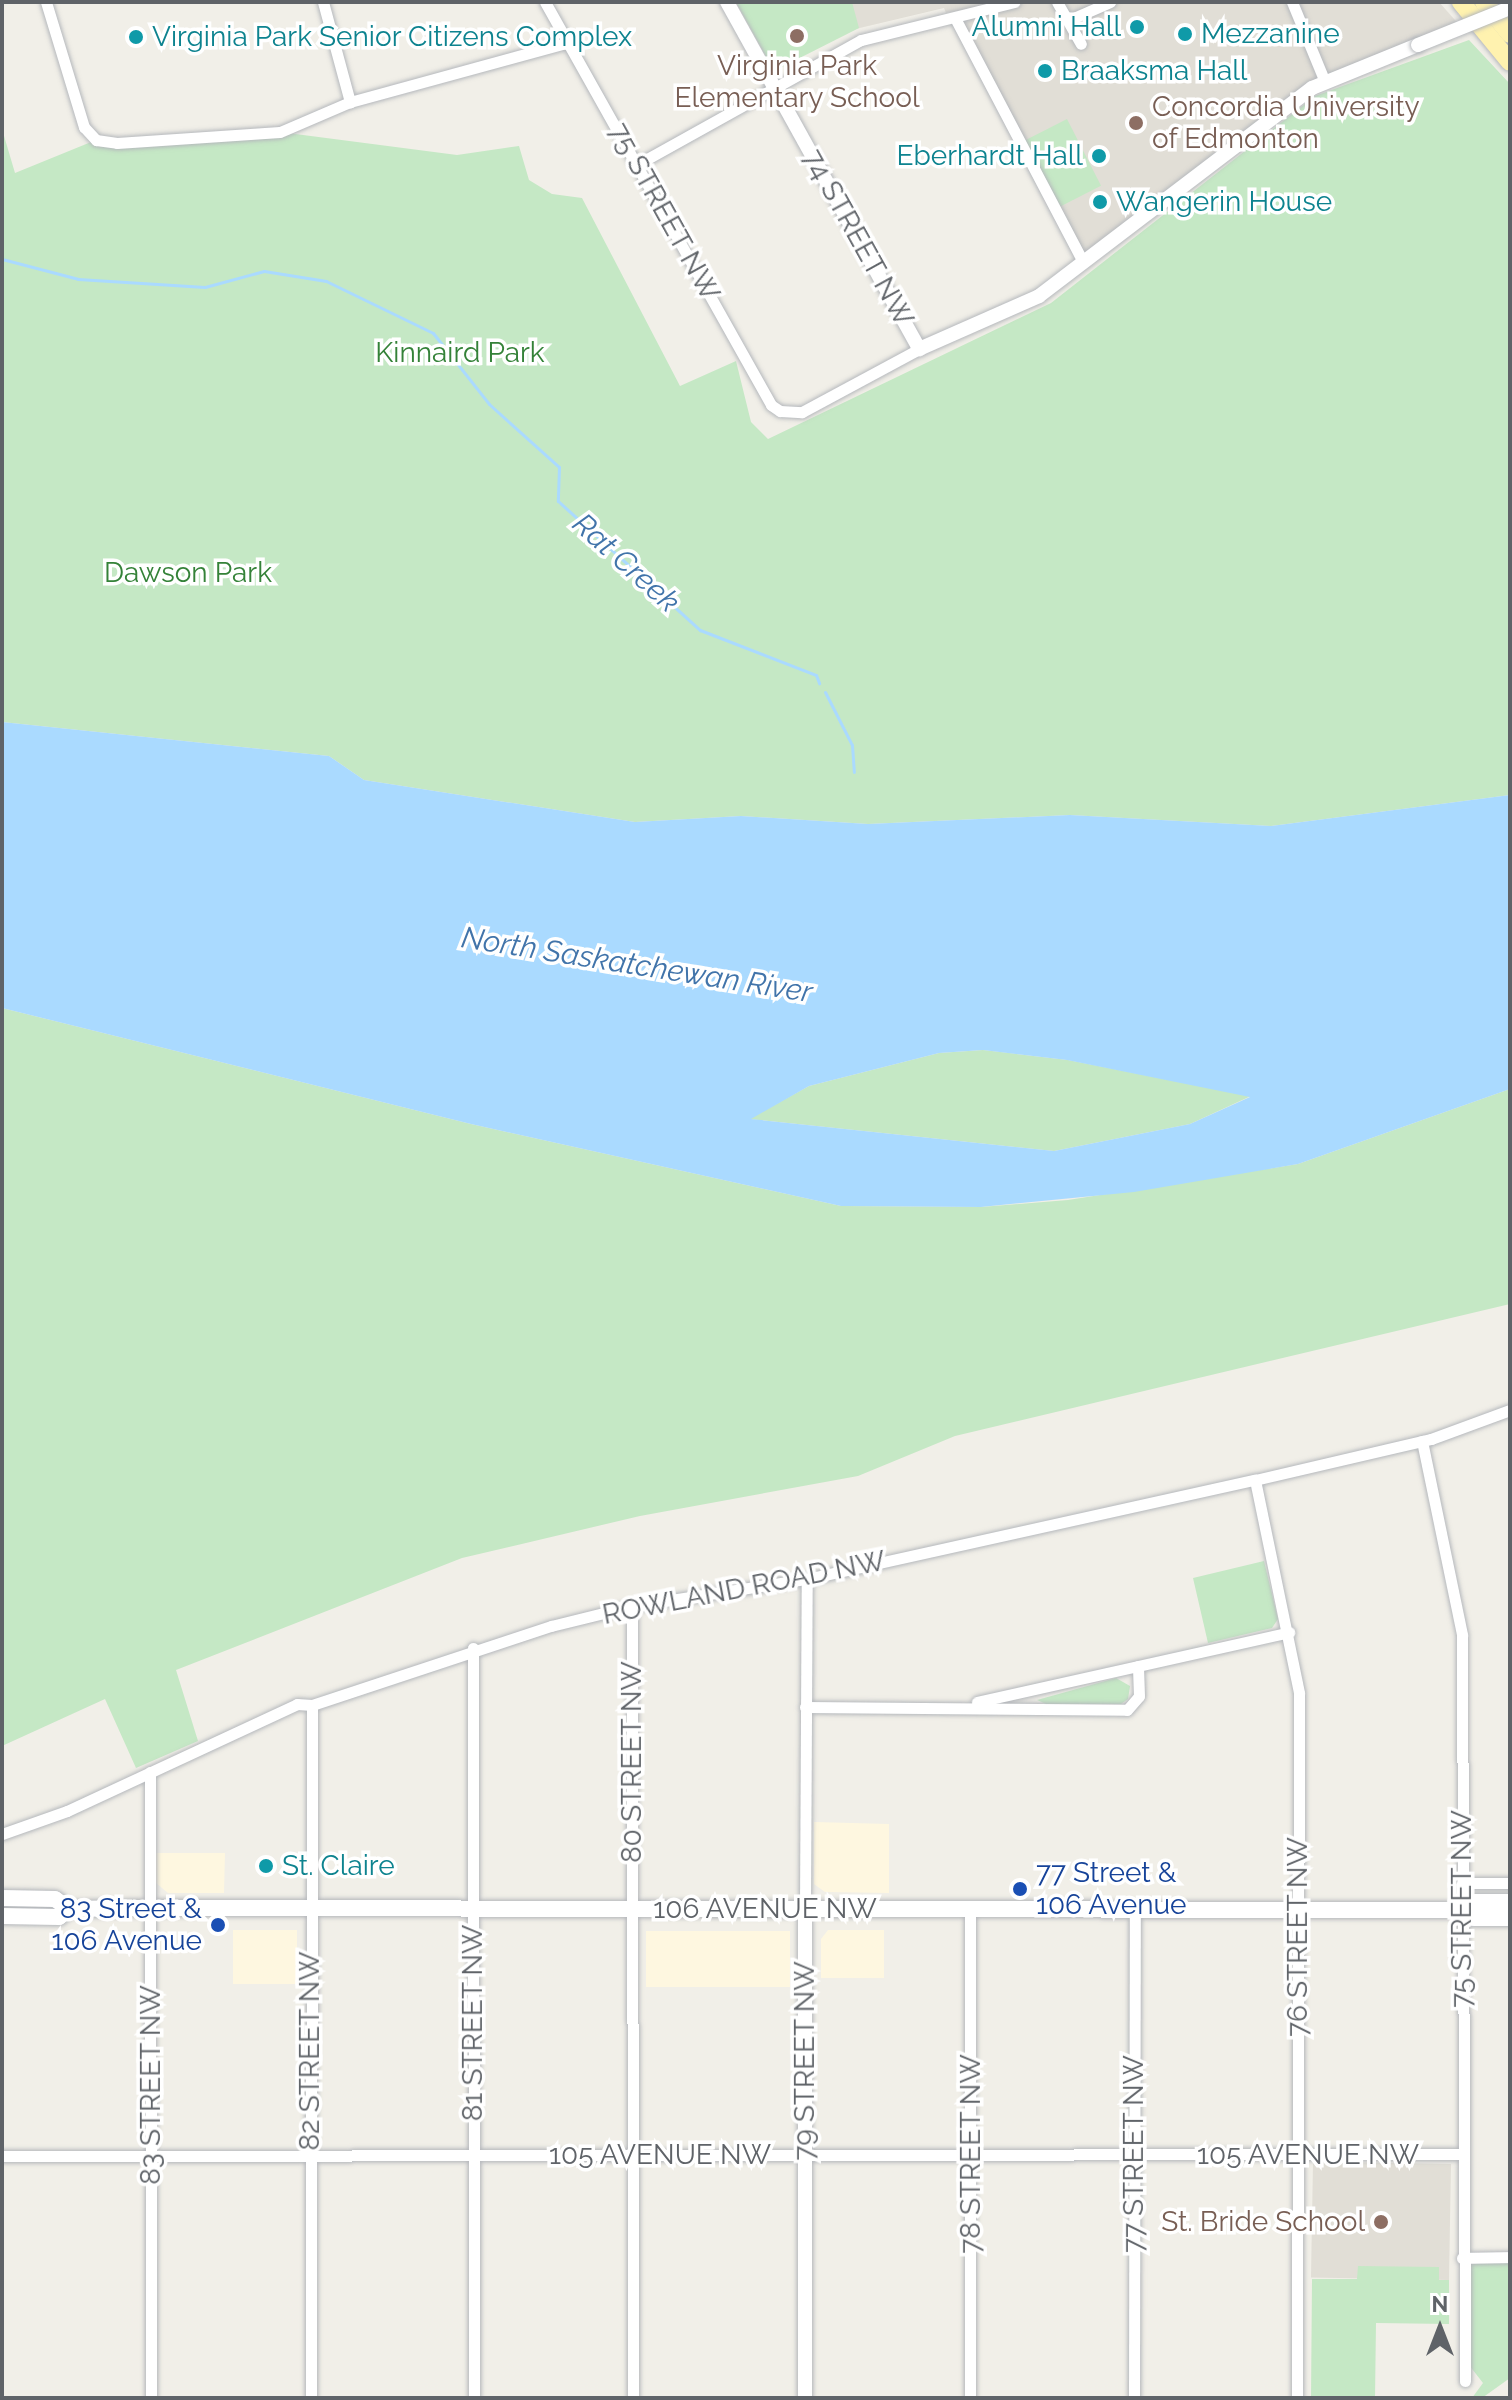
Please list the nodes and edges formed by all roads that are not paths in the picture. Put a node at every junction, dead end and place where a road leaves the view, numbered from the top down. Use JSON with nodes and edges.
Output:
{"nodes":[{"id":1,"x":46,"y":2,"type":"edge"},
{"id":2,"x":323,"y":2,"type":"edge"},
{"id":3,"x":545,"y":2,"type":"edge"},
{"id":4,"x":727,"y":2,"type":"edge"},
{"id":5,"x":1014,"y":2,"type":"edge"},
{"id":6,"x":1057,"y":2,"type":"edge"},
{"id":7,"x":1110,"y":2,"type":"edge"},
{"id":8,"x":1292,"y":2,"type":"edge"},
{"id":9,"x":1474,"y":5,"type":"edge"},
{"id":10,"x":1510,"y":8,"type":"edge"},
{"id":11,"x":955,"y":18,"type":"junction"},
{"id":12,"x":1069,"y":20,"type":"junction"},
{"id":13,"x":1510,"y":34,"type":"edge"},
{"id":14,"x":566,"y":43,"type":"junction"},
{"id":15,"x":1081,"y":44,"type":"dead end"},
{"id":16,"x":1510,"y":62,"type":"edge"},
{"id":17,"x":1325,"y":82,"type":"junction"},
{"id":18,"x":775,"y":87,"type":"junction"},
{"id":19,"x":350,"y":102,"type":"junction"},
{"id":20,"x":638,"y":164,"type":"junction"},
{"id":21,"x":1083,"y":262,"type":"junction"},
{"id":22,"x":919,"y":349,"type":"junction"},
{"id":23,"x":1510,"y":1410,"type":"edge"},
{"id":24,"x":1422,"y":1441,"type":"junction"},
{"id":25,"x":1255,"y":1480,"type":"junction"},
{"id":26,"x":807,"y":1579,"type":"junction"},
{"id":27,"x":632,"y":1606,"type":"junction"},
{"id":28,"x":1289,"y":1632,"type":"junction"},
{"id":29,"x":473,"y":1648,"type":"junction"},
{"id":30,"x":1138,"y":1666,"type":"junction"},
{"id":31,"x":312,"y":1705,"type":"junction"},
{"id":32,"x":964,"y":1705,"type":"junction"},
{"id":33,"x":805,"y":1707,"type":"junction"},
{"id":34,"x":150,"y":1772,"type":"junction"},
{"id":35,"x":2,"y":1834,"type":"edge"},
{"id":36,"x":1462,"y":1883,"type":"junction"},
{"id":37,"x":1510,"y":1883,"type":"edge"},
{"id":38,"x":2,"y":1898,"type":"edge"},
{"id":39,"x":1510,"y":1902,"type":"edge"},
{"id":40,"x":151,"y":1908,"type":"junction"},
{"id":41,"x":311,"y":1908,"type":"junction"},
{"id":42,"x":473,"y":1908,"type":"junction"},
{"id":43,"x":69,"y":1909,"type":"junction"},
{"id":44,"x":633,"y":1909,"type":"junction"},
{"id":45,"x":805,"y":1909,"type":"junction"},
{"id":46,"x":970,"y":1909,"type":"junction"},
{"id":47,"x":1135,"y":1909,"type":"junction"},
{"id":48,"x":1299,"y":1910,"type":"junction"},
{"id":49,"x":1461,"y":1910,"type":"junction"},
{"id":50,"x":2,"y":1916,"type":"edge"},
{"id":51,"x":1510,"y":1918,"type":"edge"},
{"id":52,"x":805,"y":2154,"type":"junction"},
{"id":53,"x":1462,"y":2154,"type":"junction"},
{"id":54,"x":151,"y":2155,"type":"junction"},
{"id":55,"x":310,"y":2155,"type":"junction"},
{"id":56,"x":474,"y":2155,"type":"junction"},
{"id":57,"x":633,"y":2155,"type":"junction"},
{"id":58,"x":972,"y":2155,"type":"junction"},
{"id":59,"x":1134,"y":2155,"type":"junction"},
{"id":60,"x":1297,"y":2155,"type":"junction"},
{"id":61,"x":2,"y":2156,"type":"edge"},
{"id":62,"x":1510,"y":2257,"type":"edge"},
{"id":63,"x":1462,"y":2258,"type":"junction"},
{"id":64,"x":1465,"y":2381,"type":"dead end"},
{"id":65,"x":151,"y":2398,"type":"edge"},
{"id":66,"x":311,"y":2398,"type":"edge"},
{"id":67,"x":474,"y":2398,"type":"edge"},
{"id":68,"x":633,"y":2398,"type":"edge"},
{"id":69,"x":805,"y":2398,"type":"edge"},
{"id":70,"x":970,"y":2398,"type":"edge"},
{"id":71,"x":1134,"y":2398,"type":"edge"},
{"id":72,"x":1297,"y":2398,"type":"edge"}],
"edges":[{"from":1,"to":19,"type":"street"},
{"from":2,"to":19,"type":"street"},
{"from":3,"to":14,"type":"street","name":"75 STREET NW"},
{"from":4,"to":18,"type":"street","name":"74 STREET NW"},
{"from":5,"to":11,"type":"street"},
{"from":6,"to":12,"type":"street"},
{"from":7,"to":12,"type":"street"},
{"from":8,"to":17,"type":"street"},
{"from":9,"to":13,"type":"main road"},
{"from":9,"to":16,"type":"main road"},
{"from":10,"to":17,"type":"street","bridge":true},
{"from":11,"to":18,"type":"street"},
{"from":11,"to":21,"type":"street"},
{"from":12,"to":15,"type":"street"},
{"from":14,"to":19,"type":"street"},
{"from":14,"to":20,"type":"street","name":"75 STREET NW"},
{"from":17,"to":21,"type":"street"},
{"from":18,"to":20,"type":"street"},
{"from":18,"to":22,"type":"street","name":"74 STREET NW"},
{"from":20,"to":22,"type":"street","name":"75 STREET NW"},
{"from":21,"to":22,"type":"street"},
{"from":23,"to":24,"type":"street","name":"ROWLAND ROAD NW"},
{"from":24,"to":25,"type":"street","name":"ROWLAND ROAD NW"},
{"from":24,"to":36,"type":"street","name":"75 STREET NW"},
{"from":25,"to":26,"type":"street","name":"ROWLAND ROAD NW"},
{"from":25,"to":28,"type":"street","name":"76 STREET NW"},
{"from":26,"to":27,"type":"street","name":"ROWLAND ROAD NW"},
{"from":26,"to":33,"type":"street","name":"79 STREET NW"},
{"from":27,"to":29,"type":"street","name":"ROWLAND ROAD NW"},
{"from":27,"to":44,"type":"street","name":"80 STREET NW"},
{"from":28,"to":30,"type":"street"},
{"from":28,"to":48,"type":"street","name":"76 STREET NW"},
{"from":29,"to":31,"type":"street","name":"ROWLAND ROAD NW"},
{"from":29,"to":42,"type":"street","name":"81 STREET NW"},
{"from":30,"to":32,"type":"street"},
{"from":30,"to":32,"type":"street"},
{"from":31,"to":34,"type":"street","name":"ROWLAND ROAD NW"},
{"from":31,"to":41,"type":"street","name":"82 STREET NW"},
{"from":32,"to":33,"type":"street"},
{"from":33,"to":45,"type":"street","name":"79 STREET NW"},
{"from":34,"to":35,"type":"street","name":"ROWLAND ROAD NW"},
{"from":34,"to":40,"type":"street","name":"83 STREET NW"},
{"from":36,"to":37,"type":"street"},
{"from":36,"to":49,"type":"street","name":"75 STREET NW"},
{"from":38,"to":43,"type":"main road","name":"106 AVENUE NW"},
{"from":39,"to":49,"type":"main road","name":"106 AVENUE NW"},
{"from":40,"to":41,"type":"main road","name":"106 AVENUE NW"},
{"from":40,"to":43,"type":"main road","name":"106 AVENUE NW"},
{"from":40,"to":54,"type":"street","name":"83 STREET NW"},
{"from":41,"to":42,"type":"main road","name":"106 AVENUE NW"},
{"from":41,"to":55,"type":"street","name":"82 STREET NW"},
{"from":42,"to":44,"type":"main road","name":"106 AVENUE NW"},
{"from":42,"to":56,"type":"street","name":"81 STREET NW"},
{"from":43,"to":50,"type":"main road","name":"106 AVENUE NW"},
{"from":44,"to":45,"type":"main road","name":"106 AVENUE NW"},
{"from":44,"to":57,"type":"street","name":"80 STREET NW"},
{"from":45,"to":46,"type":"main road","name":"106 AVENUE NW"},
{"from":45,"to":52,"type":"street","name":"79 STREET NW"},
{"from":46,"to":47,"type":"main road","name":"106 AVENUE NW"},
{"from":46,"to":58,"type":"street","name":"78 STREET NW"},
{"from":47,"to":48,"type":"main road","name":"106 AVENUE NW"},
{"from":47,"to":59,"type":"street","name":"77 STREET NW"},
{"from":48,"to":49,"type":"main road","name":"106 AVENUE NW"},
{"from":48,"to":60,"type":"street","name":"76 STREET NW"},
{"from":49,"to":51,"type":"main road","name":"106 AVENUE NW"},
{"from":49,"to":53,"type":"street","name":"75 STREET NW"},
{"from":52,"to":57,"type":"street","name":"105 AVENUE NW"},
{"from":52,"to":58,"type":"street","name":"105 AVENUE NW"},
{"from":52,"to":69,"type":"street","name":"79 STREET NW"},
{"from":53,"to":60,"type":"street","name":"105 AVENUE NW"},
{"from":53,"to":63,"type":"street","name":"75 STREET NW"},
{"from":54,"to":55,"type":"street","name":"105 AVENUE NW"},
{"from":54,"to":61,"type":"street","name":"105 AVENUE NW"},
{"from":54,"to":65,"type":"street","name":"83 STREET NW"},
{"from":55,"to":56,"type":"street","name":"105 AVENUE NW"},
{"from":55,"to":66,"type":"street","name":"82 STREET NW"},
{"from":56,"to":57,"type":"street","name":"105 AVENUE NW"},
{"from":56,"to":67,"type":"street","name":"81 STREET NW"},
{"from":57,"to":68,"type":"street","name":"80 STREET NW"},
{"from":58,"to":59,"type":"street","name":"105 AVENUE NW"},
{"from":58,"to":70,"type":"street","name":"78 STREET NW"},
{"from":59,"to":60,"type":"street","name":"105 AVENUE NW"},
{"from":59,"to":71,"type":"street","name":"77 STREET NW"},
{"from":60,"to":72,"type":"street","name":"76 STREET NW"},
{"from":62,"to":63,"type":"street"},
{"from":63,"to":64,"type":"street","name":"75 STREET NW"}]}
